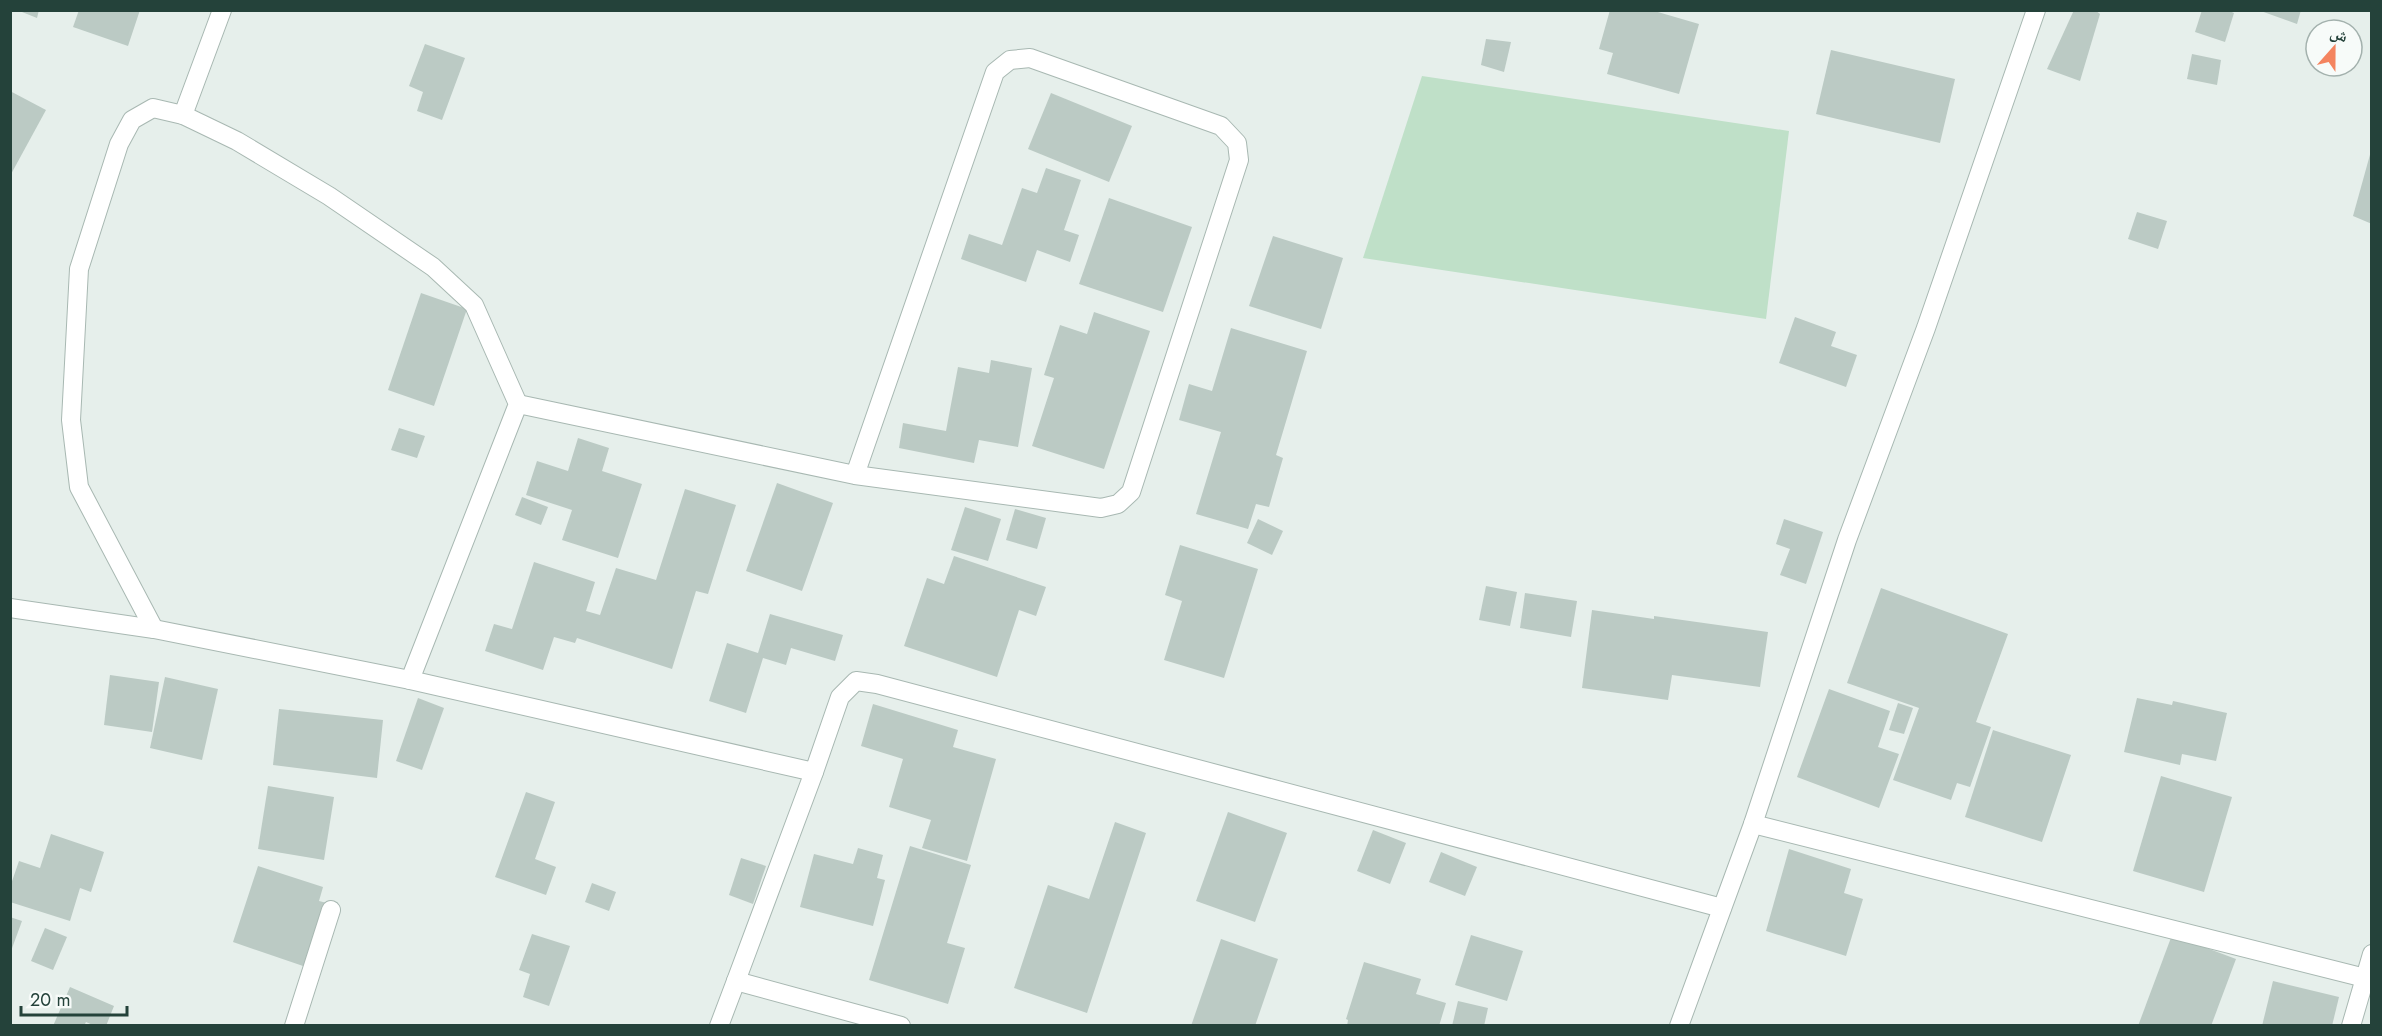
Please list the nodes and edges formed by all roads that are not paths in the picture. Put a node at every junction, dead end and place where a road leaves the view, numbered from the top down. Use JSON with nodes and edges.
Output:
{"nodes":[{"id":1,"x":222,"y":10,"type":"edge"},
{"id":2,"x":2036,"y":10,"type":"edge"},
{"id":3,"x":183,"y":115,"type":"junction"},
{"id":4,"x":518,"y":404,"type":"junction"},
{"id":5,"x":855,"y":475,"type":"junction"},
{"id":6,"x":10,"y":608,"type":"edge"},
{"id":7,"x":154,"y":629,"type":"junction"},
{"id":8,"x":410,"y":680,"type":"junction"},
{"id":9,"x":814,"y":772,"type":"junction"},
{"id":10,"x":1753,"y":824,"type":"junction"},
{"id":11,"x":1722,"y":908,"type":"junction"},
{"id":12,"x":331,"y":910,"type":"dead end"},
{"id":13,"x":2372,"y":954,"type":"edge"},
{"id":14,"x":2365,"y":978,"type":"junction"},
{"id":15,"x":736,"y":981,"type":"junction"},
{"id":16,"x":294,"y":1026,"type":"edge"},
{"id":17,"x":719,"y":1026,"type":"edge"},
{"id":18,"x":901,"y":1026,"type":"edge"},
{"id":19,"x":1679,"y":1026,"type":"edge"},
{"id":20,"x":2351,"y":1026,"type":"edge"}],
"edges":[{"from":1,"to":3,"type":"street"},
{"from":2,"to":10,"type":"street"},
{"from":3,"to":4,"type":"street"},
{"from":3,"to":7,"type":"street"},
{"from":4,"to":5,"type":"street"},
{"from":4,"to":8,"type":"street"},
{"from":5,"to":5,"type":"street"},
{"from":6,"to":7,"type":"street"},
{"from":7,"to":8,"type":"street"},
{"from":8,"to":9,"type":"street"},
{"from":9,"to":11,"type":"street"},
{"from":9,"to":15,"type":"street"},
{"from":10,"to":11,"type":"street"},
{"from":10,"to":14,"type":"street"},
{"from":11,"to":19,"type":"street"},
{"from":12,"to":16,"type":"street"},
{"from":13,"to":14,"type":"street"},
{"from":14,"to":20,"type":"street"},
{"from":15,"to":17,"type":"street"},
{"from":15,"to":18,"type":"street"}]}
